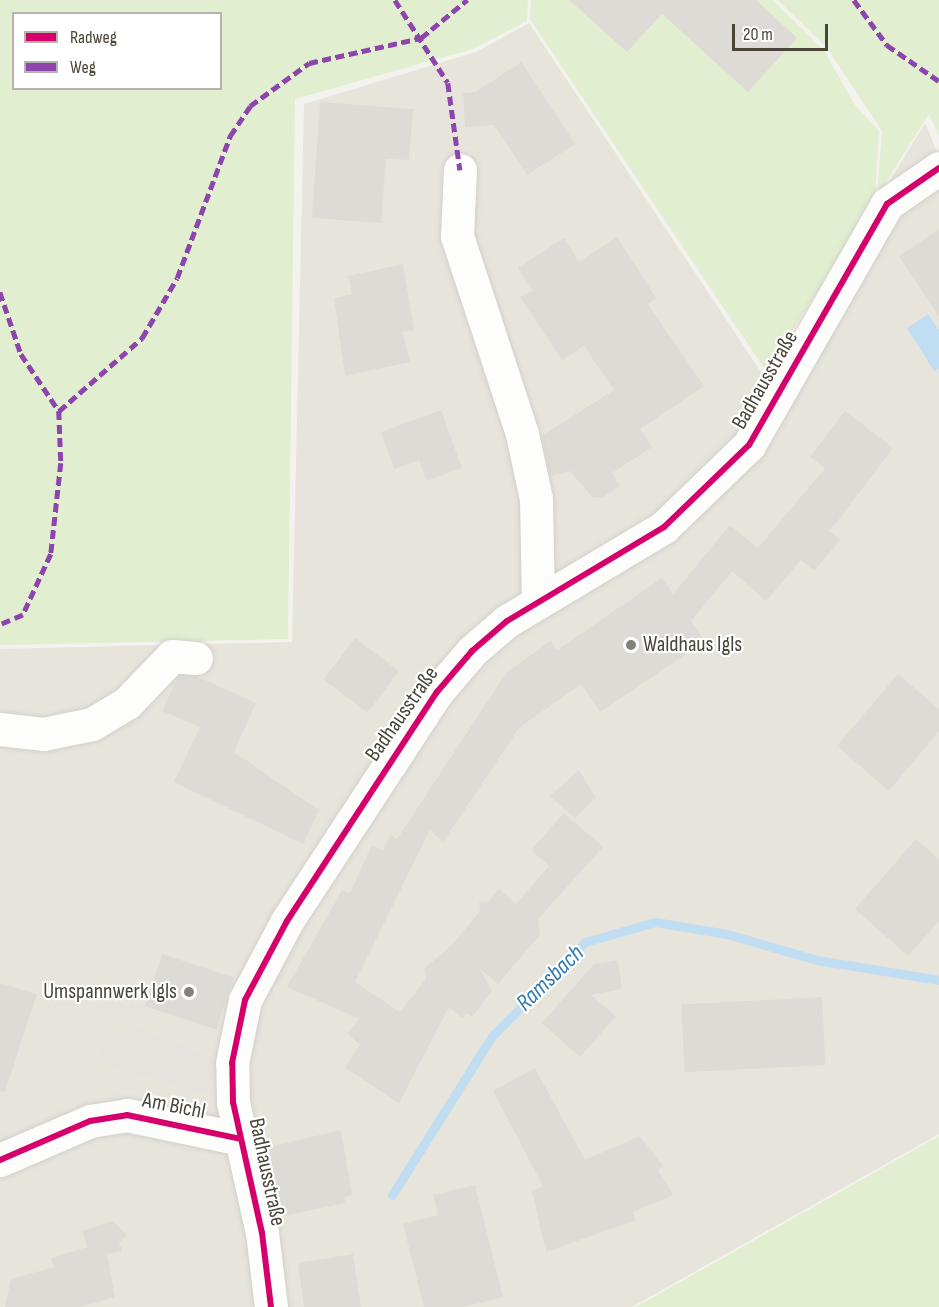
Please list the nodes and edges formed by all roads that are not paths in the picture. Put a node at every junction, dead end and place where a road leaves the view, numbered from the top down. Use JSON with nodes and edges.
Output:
{"nodes":[{"id":1,"x":939,"y":168,"type":"edge"},
{"id":2,"x":460,"y":170,"type":"dead end"},
{"id":3,"x":538,"y":601,"type":"junction"},
{"id":4,"x":196,"y":658,"type":"dead end"},
{"id":5,"x":0,"y":729,"type":"edge"},
{"id":6,"x":241,"y":1139,"type":"junction"},
{"id":7,"x":0,"y":1160,"type":"edge"},
{"id":8,"x":271,"y":1307,"type":"edge"}],
"edges":[{"from":1,"to":3,"type":"street","name":"Badhausstraße"},
{"from":2,"to":3,"type":"street"},
{"from":3,"to":6,"type":"street","name":"Badhausstraße"},
{"from":4,"to":5,"type":"street"},
{"from":6,"to":7,"type":"street","name":"Am Bichl"},
{"from":6,"to":8,"type":"street","name":"Badhausstraße"}]}
